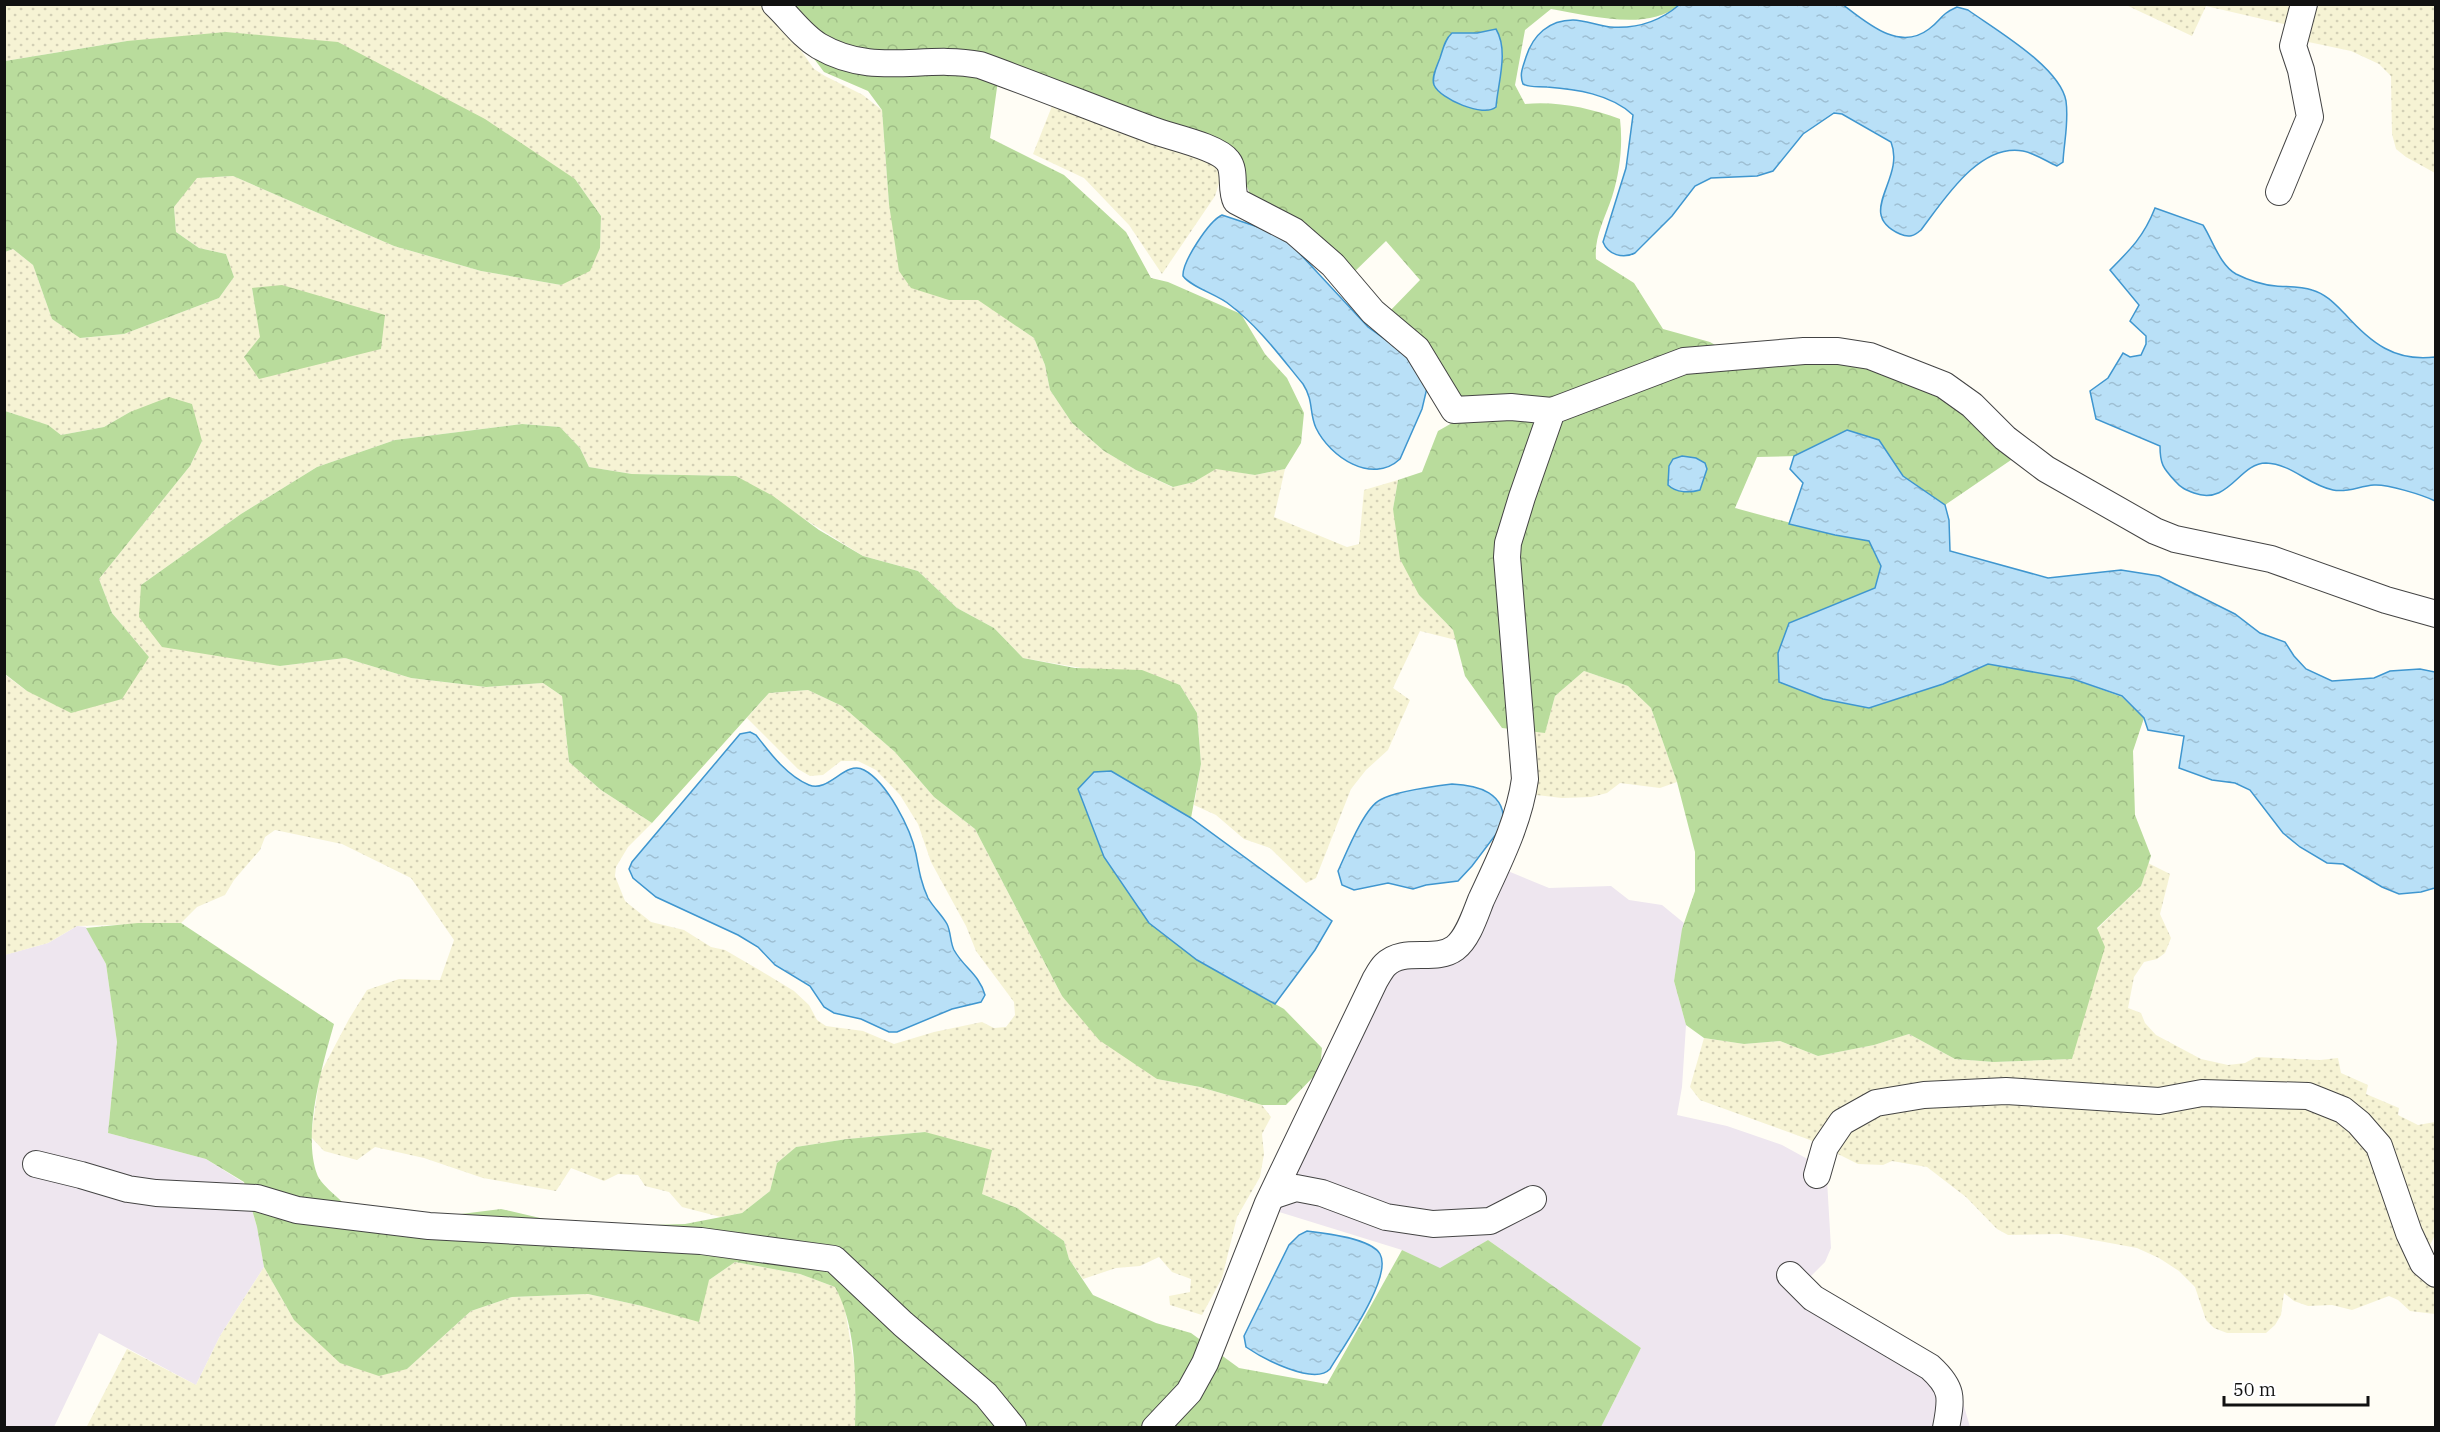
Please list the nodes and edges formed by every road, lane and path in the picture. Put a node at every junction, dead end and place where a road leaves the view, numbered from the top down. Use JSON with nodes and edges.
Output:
{"nodes":[{"id":1,"x":776,"y":4,"type":"edge"},
{"id":2,"x":2304,"y":4,"type":"edge"},
{"id":3,"x":2278,"y":192,"type":"dead end"},
{"id":4,"x":1552,"y":411,"type":"junction"},
{"id":5,"x":2436,"y":614,"type":"edge"},
{"id":6,"x":36,"y":1164,"type":"dead end"},
{"id":7,"x":1817,"y":1174,"type":"dead end"},
{"id":8,"x":1272,"y":1196,"type":"junction"},
{"id":9,"x":1533,"y":1199,"type":"dead end"},
{"id":10,"x":2436,"y":1274,"type":"edge"},
{"id":11,"x":1790,"y":1275,"type":"dead end"},
{"id":12,"x":1013,"y":1428,"type":"edge"},
{"id":13,"x":1155,"y":1428,"type":"edge"},
{"id":14,"x":1946,"y":1428,"type":"edge"}],
"edges":[{"from":1,"to":4,"type":"street"},
{"from":2,"to":3,"type":"street"},
{"from":4,"to":5,"type":"street"},
{"from":4,"to":8,"type":"street"},
{"from":6,"to":12,"type":"street"},
{"from":7,"to":10,"type":"street"},
{"from":8,"to":9,"type":"street"},
{"from":8,"to":13,"type":"street"},
{"from":11,"to":14,"type":"street"}]}
